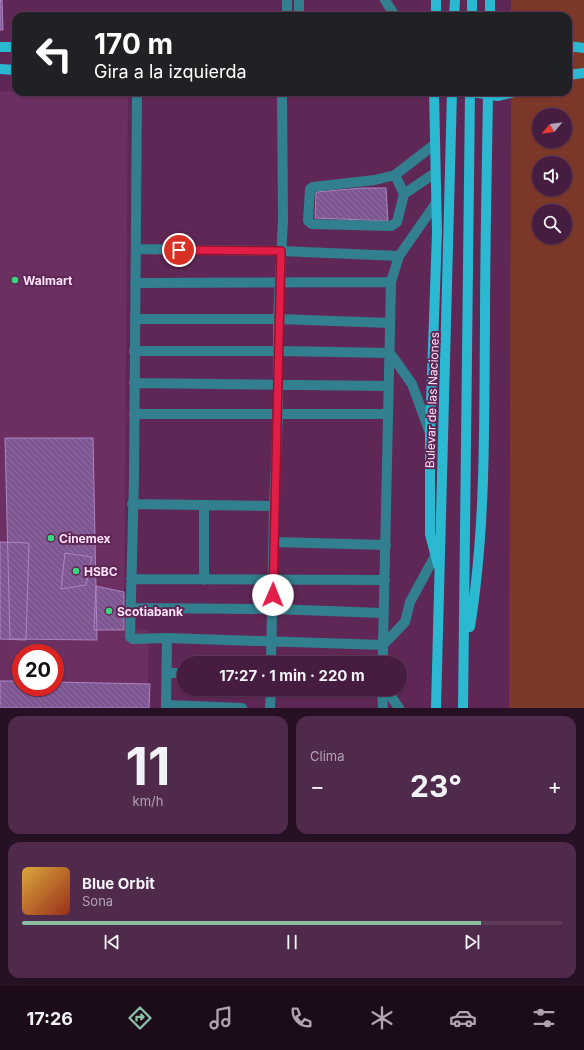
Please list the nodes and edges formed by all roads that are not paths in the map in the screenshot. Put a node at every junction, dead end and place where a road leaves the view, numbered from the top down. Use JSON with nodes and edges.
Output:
{"nodes":[{"id":1,"x":287,"y":0,"type":"edge"},
{"id":2,"x":299,"y":0,"type":"edge"},
{"id":3,"x":385,"y":0,"type":"edge"},
{"id":4,"x":436,"y":0,"type":"edge"},
{"id":5,"x":454,"y":0,"type":"edge"},
{"id":6,"x":472,"y":0,"type":"edge"},
{"id":7,"x":490,"y":0,"type":"edge"},
{"id":8,"x":287,"y":12,"type":"edge"},
{"id":9,"x":299,"y":12,"type":"edge"},
{"id":10,"x":393,"y":12,"type":"edge"},
{"id":11,"x":436,"y":12,"type":"edge"},
{"id":12,"x":454,"y":12,"type":"edge"},
{"id":13,"x":472,"y":12,"type":"edge"},
{"id":14,"x":490,"y":12,"type":"edge"},
{"id":15,"x":572,"y":46,"type":"edge"},
{"id":16,"x":0,"y":47,"type":"edge"},
{"id":17,"x":12,"y":47,"type":"edge"},
{"id":18,"x":584,"y":48,"type":"edge"},
{"id":19,"x":0,"y":69,"type":"edge"},
{"id":20,"x":12,"y":70,"type":"edge"},
{"id":21,"x":584,"y":73,"type":"edge"},
{"id":22,"x":572,"y":74,"type":"edge"},
{"id":23,"x":137,"y":96,"type":"edge"},
{"id":24,"x":282,"y":96,"type":"edge"},
{"id":25,"x":434,"y":96,"type":"edge"},
{"id":26,"x":452,"y":96,"type":"edge"},
{"id":27,"x":471,"y":96,"type":"edge"},
{"id":28,"x":488,"y":96,"type":"edge"},
{"id":29,"x":435,"y":144,"type":"junction"},
{"id":30,"x":436,"y":173,"type":"junction"},
{"id":31,"x":395,"y":175,"type":"junction"},
{"id":32,"x":404,"y":194,"type":"junction"},
{"id":33,"x":436,"y":203,"type":"junction"},
{"id":34,"x":136,"y":249,"type":"junction"},
{"id":35,"x":281,"y":251,"type":"junction"},
{"id":36,"x":399,"y":256,"type":"junction"},
{"id":37,"x":391,"y":282,"type":"junction"},
{"id":38,"x":135,"y":283,"type":"junction"},
{"id":39,"x":280,"y":284,"type":"junction"},
{"id":40,"x":278,"y":319,"type":"junction"},
{"id":41,"x":135,"y":320,"type":"junction"},
{"id":42,"x":390,"y":323,"type":"junction"},
{"id":43,"x":134,"y":351,"type":"junction"},
{"id":44,"x":278,"y":351,"type":"junction"},
{"id":45,"x":390,"y":354,"type":"junction"},
{"id":46,"x":134,"y":383,"type":"junction"},
{"id":47,"x":278,"y":384,"type":"junction"},
{"id":48,"x":389,"y":386,"type":"junction"},
{"id":49,"x":134,"y":414,"type":"junction"},
{"id":50,"x":278,"y":414,"type":"junction"},
{"id":51,"x":388,"y":414,"type":"junction"},
{"id":52,"x":430,"y":433,"type":"junction"},
{"id":53,"x":132,"y":504,"type":"junction"},
{"id":54,"x":204,"y":505,"type":"junction"},
{"id":55,"x":274,"y":506,"type":"junction"},
{"id":56,"x":274,"y":542,"type":"junction"},
{"id":57,"x":386,"y":545,"type":"junction"},
{"id":58,"x":435,"y":556,"type":"junction"},
{"id":59,"x":440,"y":571,"type":"junction"},
{"id":60,"x":131,"y":579,"type":"junction"},
{"id":61,"x":204,"y":580,"type":"junction"},
{"id":62,"x":273,"y":580,"type":"junction"},
{"id":63,"x":385,"y":580,"type":"junction"},
{"id":64,"x":130,"y":608,"type":"junction"},
{"id":65,"x":273,"y":609,"type":"junction"},
{"id":66,"x":382,"y":613,"type":"junction"},
{"id":67,"x":167,"y":638,"type":"junction"},
{"id":68,"x":272,"y":642,"type":"junction"},
{"id":69,"x":383,"y":645,"type":"junction"},
{"id":70,"x":271,"y":656,"type":"edge"},
{"id":71,"x":383,"y":656,"type":"edge"},
{"id":72,"x":464,"y":661,"type":"junction"},
{"id":73,"x":167,"y":673,"type":"junction"},
{"id":74,"x":177,"y":673,"type":"edge"},
{"id":75,"x":271,"y":696,"type":"edge"},
{"id":76,"x":382,"y":696,"type":"edge"},
{"id":77,"x":391,"y":696,"type":"edge"},
{"id":78,"x":166,"y":707,"type":"edge"},
{"id":79,"x":242,"y":708,"type":"edge"},
{"id":80,"x":270,"y":708,"type":"edge"},
{"id":81,"x":383,"y":708,"type":"edge"},
{"id":82,"x":399,"y":708,"type":"edge"},
{"id":83,"x":436,"y":708,"type":"edge"},
{"id":84,"x":463,"y":708,"type":"edge"}],
"edges":[{"from":1,"to":8,"type":"street"},
{"from":2,"to":9,"type":"street"},
{"from":3,"to":10,"type":"street"},
{"from":4,"to":11,"type":"main road"},
{"from":5,"to":12,"type":"main road"},
{"from":6,"to":13,"type":"main road"},
{"from":7,"to":14,"type":"main road"},
{"from":15,"to":18,"type":"main road"},
{"from":16,"to":17,"type":"main road"},
{"from":19,"to":20,"type":"main road"},
{"from":21,"to":22,"type":"main road"},
{"from":23,"to":34,"type":"street"},
{"from":24,"to":35,"type":"street"},
{"from":25,"to":29,"type":"main road"},
{"from":26,"to":59,"type":"main road","name":"Bulevar de las Naciones"},
{"from":27,"to":72,"type":"main road"},
{"from":28,"to":72,"type":"main road"},
{"from":29,"to":30,"type":"main road"},
{"from":29,"to":31,"type":"street"},
{"from":30,"to":32,"type":"street"},
{"from":30,"to":33,"type":"main road"},
{"from":31,"to":32,"type":"street"},
{"from":31,"to":32,"type":"street"},
{"from":33,"to":36,"type":"street"},
{"from":33,"to":52,"type":"main road"},
{"from":34,"to":35,"type":"street"},
{"from":34,"to":38,"type":"street"},
{"from":35,"to":36,"type":"street"},
{"from":35,"to":39,"type":"street"},
{"from":36,"to":37,"type":"street"},
{"from":37,"to":39,"type":"street"},
{"from":37,"to":42,"type":"street"},
{"from":38,"to":39,"type":"street"},
{"from":38,"to":41,"type":"street"},
{"from":39,"to":40,"type":"street"},
{"from":40,"to":41,"type":"street"},
{"from":40,"to":42,"type":"street"},
{"from":40,"to":44,"type":"street"},
{"from":41,"to":43,"type":"street"},
{"from":42,"to":45,"type":"street"},
{"from":43,"to":44,"type":"street"},
{"from":43,"to":46,"type":"street"},
{"from":44,"to":45,"type":"street"},
{"from":44,"to":47,"type":"street"},
{"from":45,"to":48,"type":"street"},
{"from":45,"to":52,"type":"street"},
{"from":46,"to":47,"type":"street"},
{"from":46,"to":49,"type":"street"},
{"from":47,"to":48,"type":"street"},
{"from":47,"to":50,"type":"street"},
{"from":48,"to":51,"type":"street"},
{"from":49,"to":50,"type":"street"},
{"from":49,"to":53,"type":"street"},
{"from":50,"to":51,"type":"street"},
{"from":50,"to":55,"type":"street"},
{"from":51,"to":57,"type":"street"},
{"from":52,"to":58,"type":"main road"},
{"from":53,"to":54,"type":"street"},
{"from":53,"to":60,"type":"street"},
{"from":54,"to":55,"type":"street"},
{"from":54,"to":61,"type":"street"},
{"from":55,"to":56,"type":"street"},
{"from":56,"to":57,"type":"street"},
{"from":56,"to":62,"type":"street"},
{"from":57,"to":63,"type":"street"},
{"from":58,"to":59,"type":"main road"},
{"from":58,"to":69,"type":"street"},
{"from":59,"to":83,"type":"main road","name":"Bulevar de las Naciones"},
{"from":60,"to":61,"type":"street"},
{"from":60,"to":64,"type":"street"},
{"from":61,"to":62,"type":"street"},
{"from":62,"to":63,"type":"street"},
{"from":62,"to":65,"type":"street"},
{"from":63,"to":66,"type":"street"},
{"from":64,"to":65,"type":"street"},
{"from":64,"to":67,"type":"street"},
{"from":65,"to":66,"type":"street"},
{"from":65,"to":68,"type":"street"},
{"from":66,"to":69,"type":"street"},
{"from":67,"to":68,"type":"street"},
{"from":67,"to":73,"type":"street"},
{"from":68,"to":69,"type":"street"},
{"from":68,"to":70,"type":"street"},
{"from":69,"to":71,"type":"street"},
{"from":72,"to":84,"type":"main road"},
{"from":73,"to":74,"type":"street"},
{"from":73,"to":78,"type":"street"},
{"from":75,"to":80,"type":"street"},
{"from":76,"to":81,"type":"street"},
{"from":77,"to":82,"type":"street"},
{"from":78,"to":79,"type":"street"}]}
